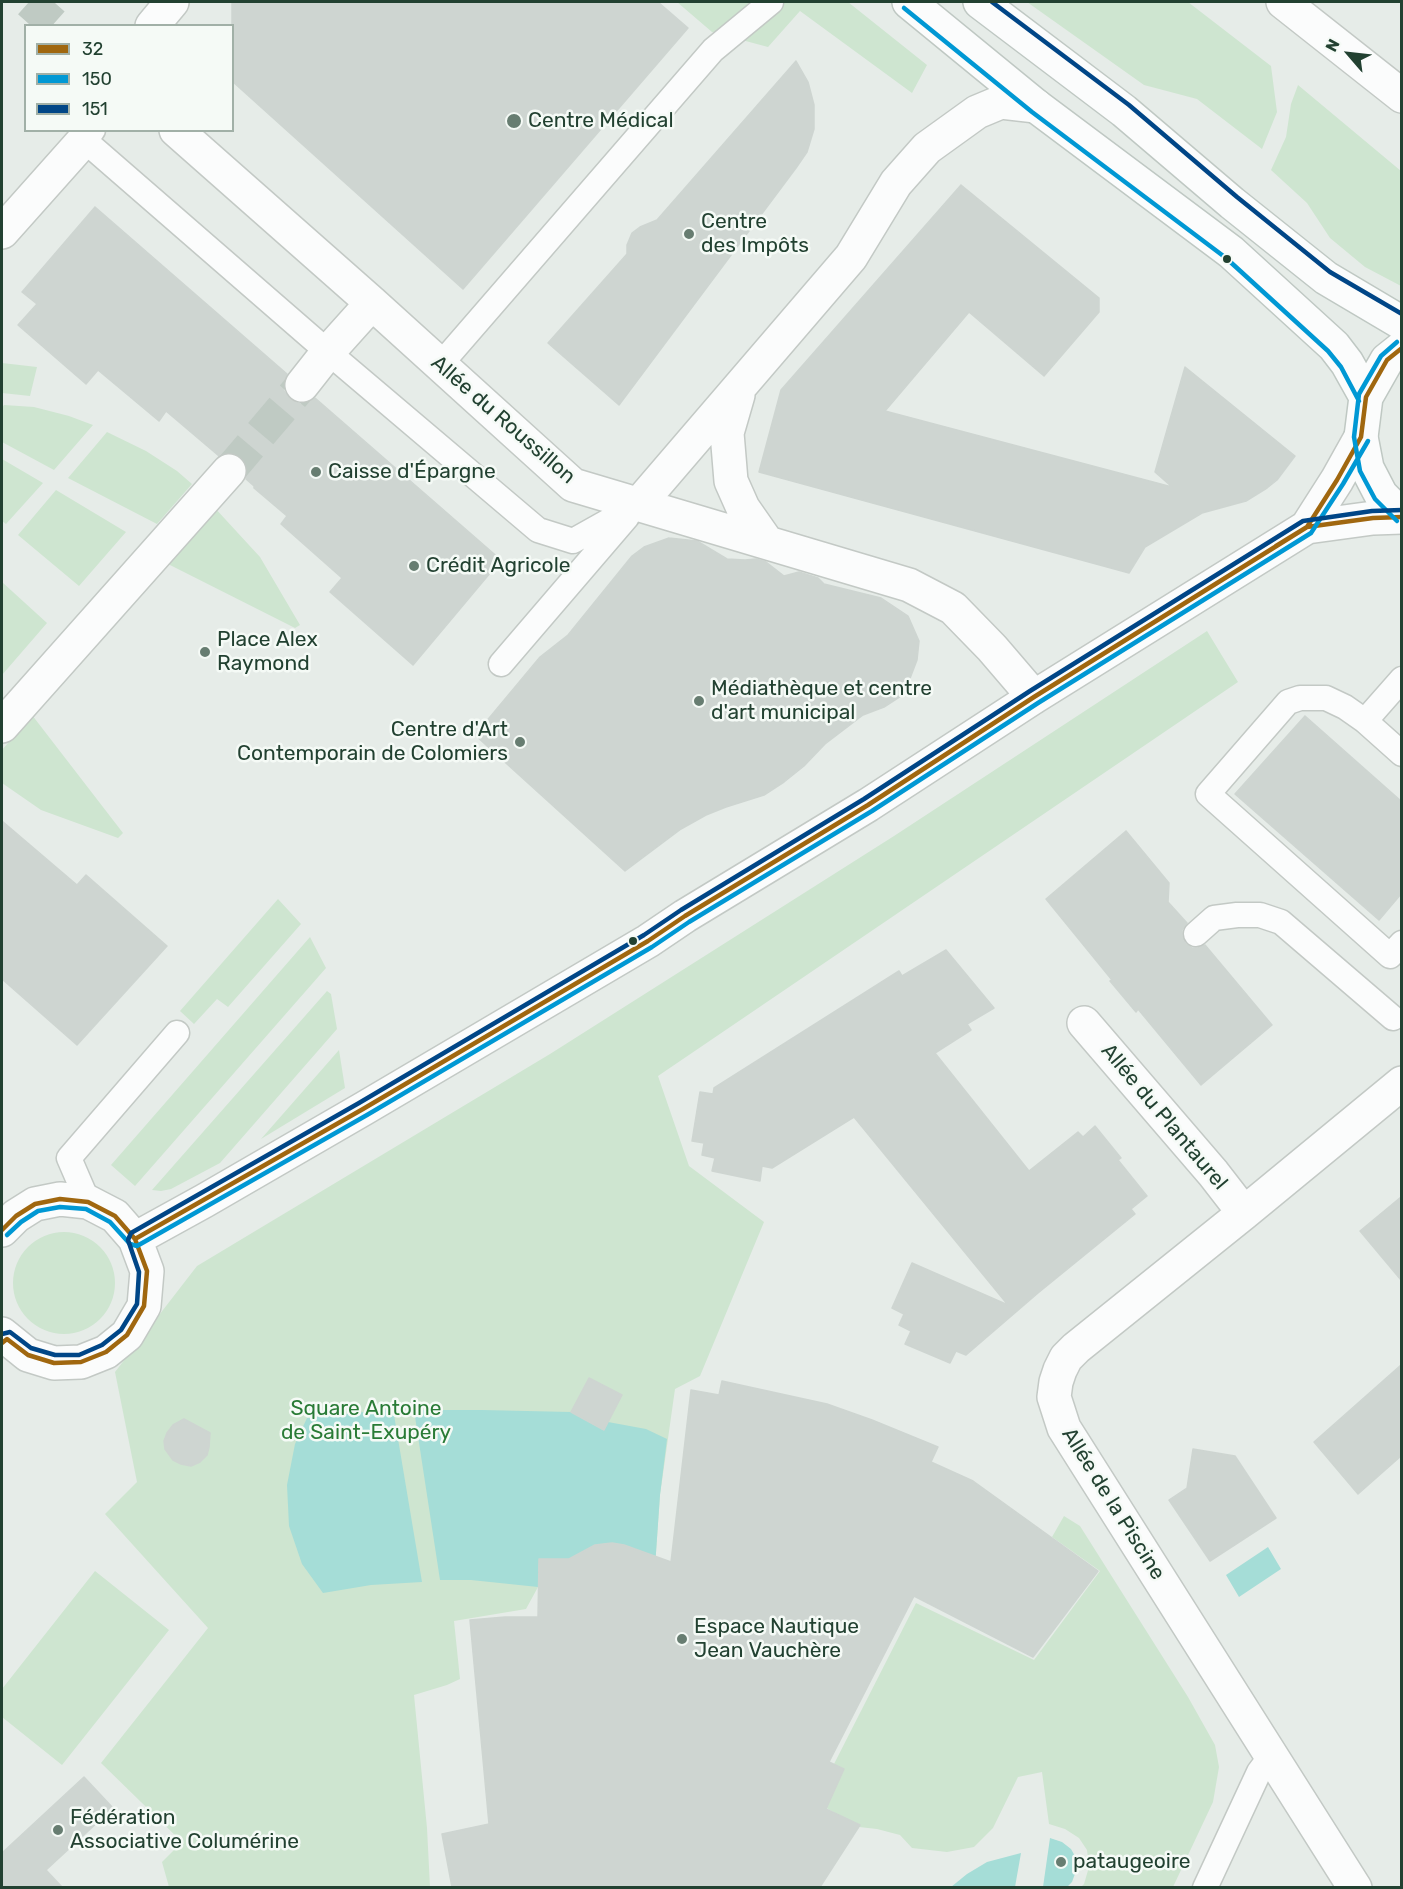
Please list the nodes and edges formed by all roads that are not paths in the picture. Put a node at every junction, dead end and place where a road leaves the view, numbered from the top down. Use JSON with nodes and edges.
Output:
{"nodes":[{"id":1,"x":172,"y":2,"type":"edge"},
{"id":2,"x":771,"y":2,"type":"edge"},
{"id":3,"x":909,"y":2,"type":"edge"},
{"id":4,"x":1283,"y":2,"type":"edge"},
{"id":5,"x":986,"y":5,"type":"edge"},
{"id":6,"x":154,"y":24,"type":"edge"},
{"id":7,"x":1401,"y":96,"type":"edge"},
{"id":8,"x":1036,"y":106,"type":"junction"},
{"id":9,"x":178,"y":132,"type":"edge"},
{"id":10,"x":88,"y":135,"type":"edge"},
{"id":11,"x":2,"y":232,"type":"edge"},
{"id":12,"x":372,"y":303,"type":"junction"},
{"id":13,"x":1401,"y":323,"type":"edge"},
{"id":14,"x":1401,"y":348,"type":"edge"},
{"id":15,"x":328,"y":352,"type":"junction"},
{"id":16,"x":440,"y":365,"type":"junction"},
{"id":17,"x":302,"y":385,"type":"tunnel mouth"},
{"id":18,"x":740,"y":387,"type":"junction"},
{"id":19,"x":1366,"y":397,"type":"junction"},
{"id":20,"x":1361,"y":437,"type":"junction"},
{"id":21,"x":228,"y":471,"type":"tunnel mouth"},
{"id":22,"x":639,"y":504,"type":"junction"},
{"id":23,"x":1401,"y":517,"type":"edge"},
{"id":24,"x":1307,"y":527,"type":"junction"},
{"id":25,"x":766,"y":541,"type":"junction"},
{"id":26,"x":501,"y":663,"type":"dead end"},
{"id":27,"x":1401,"y":679,"type":"edge"},
{"id":28,"x":1034,"y":697,"type":"junction"},
{"id":29,"x":1365,"y":721,"type":"junction"},
{"id":30,"x":2,"y":726,"type":"edge"},
{"id":31,"x":1401,"y":754,"type":"edge"},
{"id":32,"x":1196,"y":934,"type":"dead end"},
{"id":33,"x":1401,"y":943,"type":"edge"},
{"id":34,"x":1393,"y":1018,"type":"dead end"},
{"id":35,"x":1084,"y":1023,"type":"dead end"},
{"id":36,"x":177,"y":1033,"type":"dead end"},
{"id":37,"x":1401,"y":1083,"type":"edge"},
{"id":38,"x":88,"y":1202,"type":"junction"},
{"id":39,"x":1244,"y":1213,"type":"junction"},
{"id":40,"x":6,"y":1215,"type":"edge"},
{"id":41,"x":135,"y":1239,"type":"junction"},
{"id":42,"x":3,"y":1339,"type":"edge"},
{"id":43,"x":1271,"y":1756,"type":"junction"},
{"id":44,"x":1205,"y":1887,"type":"edge"},
{"id":45,"x":1355,"y":1887,"type":"edge"}],
"edges":[{"from":1,"to":6,"type":"street"},
{"from":2,"to":16,"type":"lane"},
{"from":3,"to":8,"type":"street"},
{"from":4,"to":7,"type":"street"},
{"from":5,"to":13,"type":"street"},
{"from":8,"to":18,"type":"street"},
{"from":8,"to":19,"type":"street"},
{"from":9,"to":12,"type":"street","name":"Allée du Roussillon"},
{"from":10,"to":11,"type":"street"},
{"from":10,"to":15,"type":"lane"},
{"from":12,"to":15,"type":"street"},
{"from":12,"to":16,"type":"street","name":"Allée du Roussillon"},
{"from":14,"to":19,"type":"street"},
{"from":15,"to":17,"type":"street"},
{"from":15,"to":22,"type":"lane"},
{"from":16,"to":22,"type":"street","name":"Allée du Roussillon"},
{"from":18,"to":22,"type":"street"},
{"from":18,"to":25,"type":"street"},
{"from":19,"to":20,"type":"street"},
{"from":20,"to":23,"type":"street"},
{"from":20,"to":24,"type":"street"},
{"from":21,"to":30,"type":"street"},
{"from":22,"to":25,"type":"street","name":"Allée du Roussillon"},
{"from":22,"to":26,"type":"lane"},
{"from":23,"to":24,"type":"street"},
{"from":24,"to":28,"type":"street"},
{"from":25,"to":28,"type":"street","name":"Allée du Roussillon"},
{"from":27,"to":29,"type":"lane"},
{"from":28,"to":41,"type":"street"},
{"from":29,"to":31,"type":"lane"},
{"from":29,"to":33,"type":"lane"},
{"from":32,"to":34,"type":"lane"},
{"from":35,"to":39,"type":"street","name":"Allée du Plantaurel"},
{"from":36,"to":38,"type":"lane"},
{"from":37,"to":39,"type":"street","name":"Allée de la Piscine"},
{"from":38,"to":40,"type":"street"},
{"from":38,"to":41,"type":"street"},
{"from":39,"to":43,"type":"street","name":"Allée de la Piscine"},
{"from":41,"to":42,"type":"street"},
{"from":43,"to":44,"type":"lane"},
{"from":43,"to":45,"type":"street","name":"Allée de la Piscine"}]}
